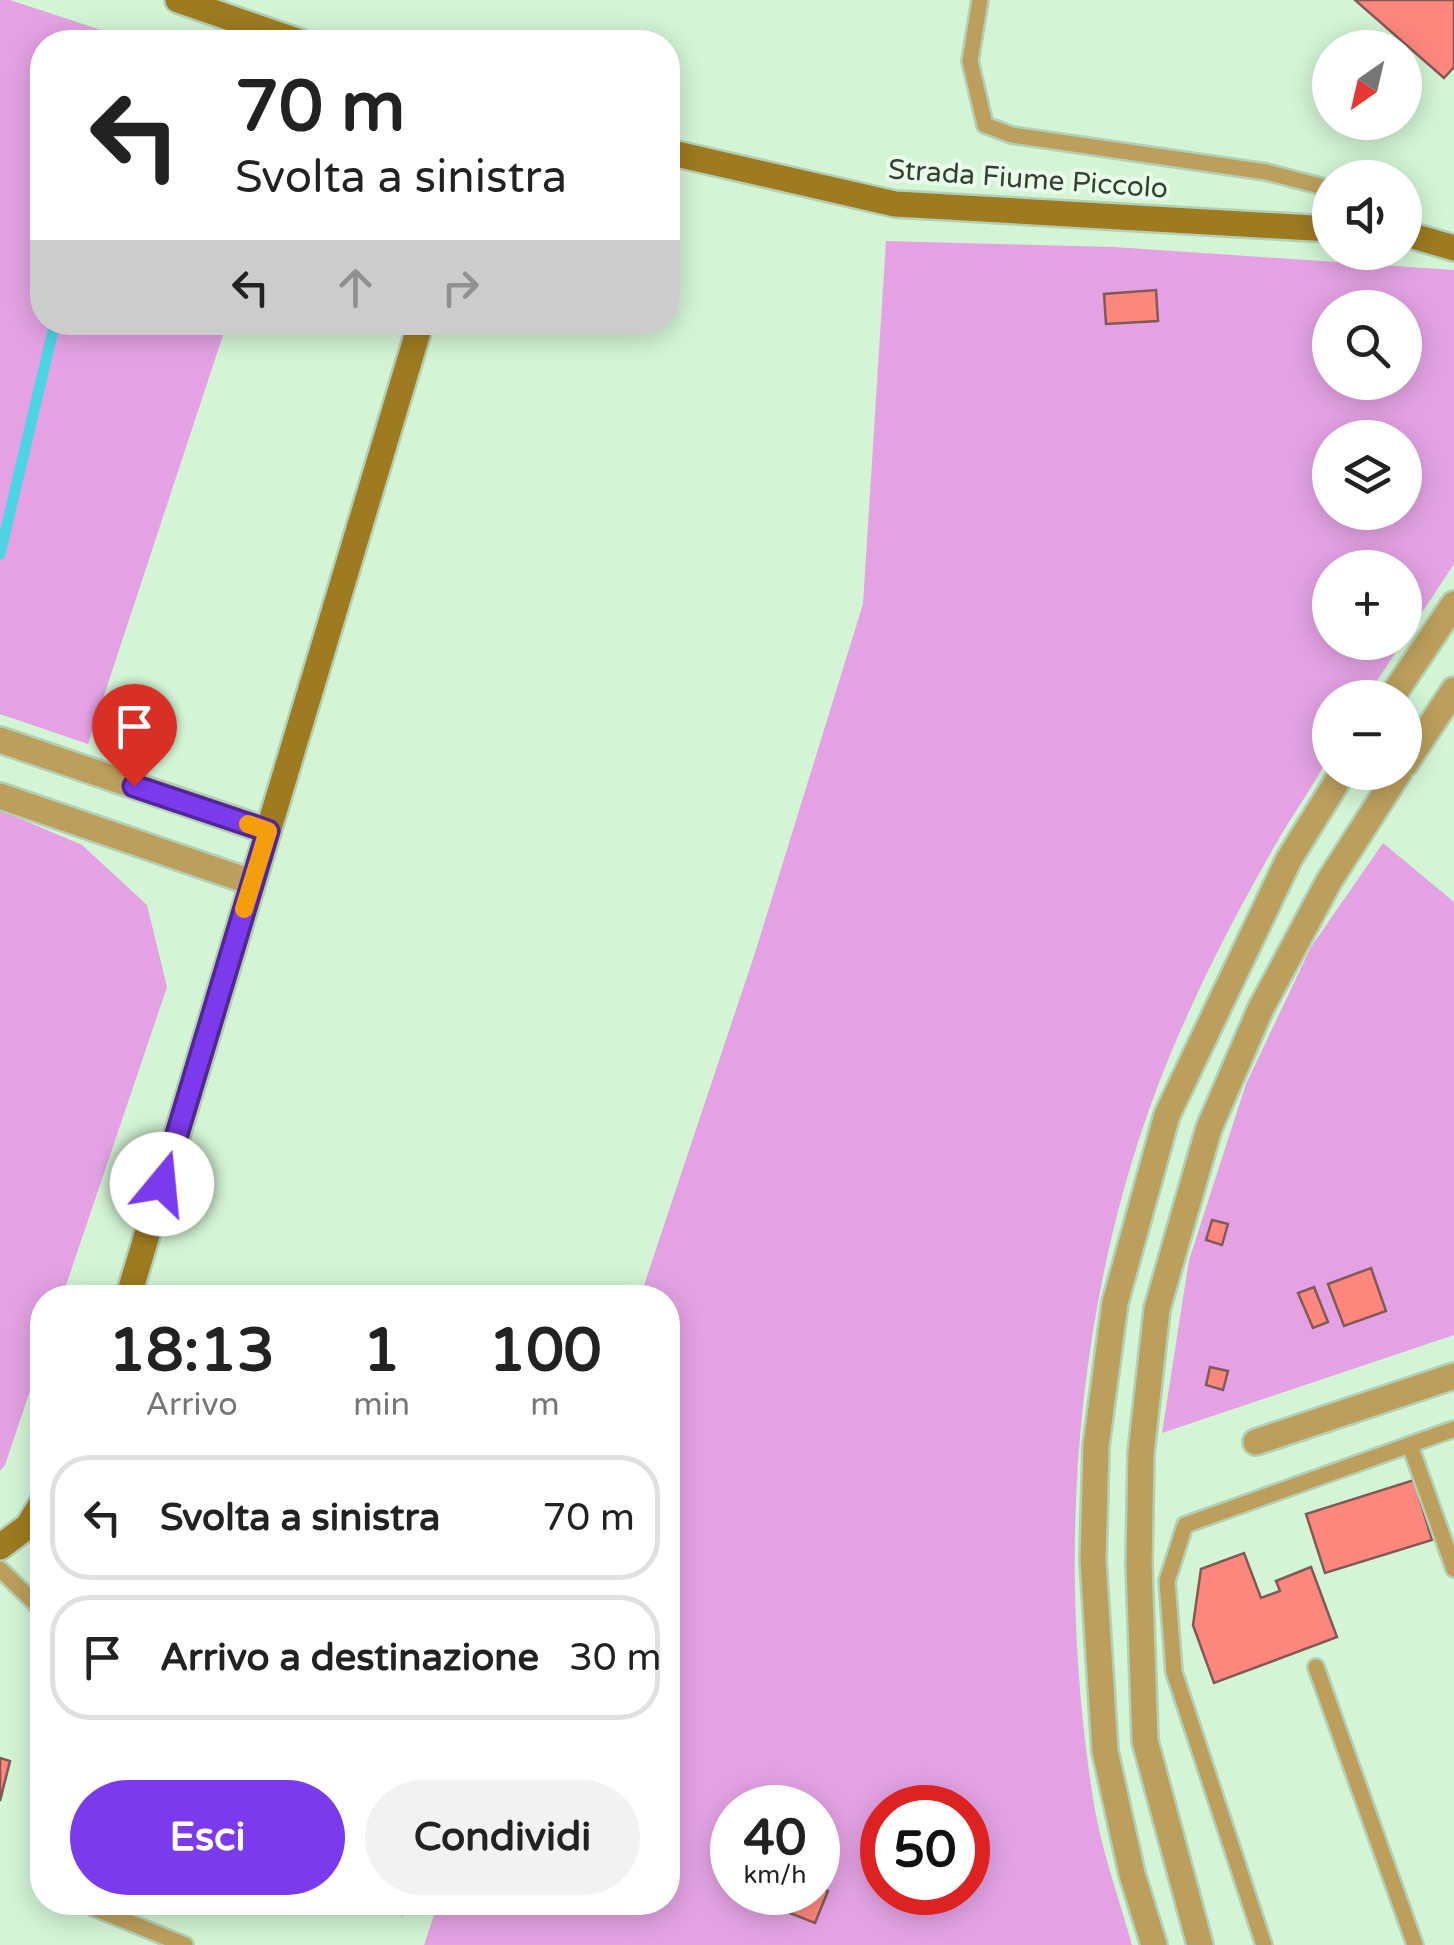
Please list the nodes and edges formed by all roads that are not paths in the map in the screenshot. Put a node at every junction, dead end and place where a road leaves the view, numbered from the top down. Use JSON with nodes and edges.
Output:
{"nodes":[{"id":1,"x":178,"y":0,"type":"edge"},
{"id":2,"x":980,"y":0,"type":"edge"},
{"id":3,"x":265,"y":30,"type":"edge"},
{"id":4,"x":680,"y":155,"type":"edge"},
{"id":5,"x":1312,"y":184,"type":"edge"},
{"id":6,"x":1312,"y":228,"type":"edge"},
{"id":7,"x":1454,"y":233,"type":"edge"},
{"id":8,"x":1422,"y":234,"type":"edge"},
{"id":9,"x":1422,"y":239,"type":"edge"},
{"id":10,"x":1454,"y":248,"type":"edge"},
{"id":11,"x":417,"y":335,"type":"edge"},
{"id":12,"x":1454,"y":604,"type":"edge"},
{"id":13,"x":1403,"y":680,"type":"edge"},
{"id":14,"x":1454,"y":690,"type":"edge"},
{"id":15,"x":1422,"y":738,"type":"edge"},
{"id":16,"x":0,"y":740,"type":"edge"},
{"id":17,"x":1332,"y":790,"type":"edge"},
{"id":18,"x":1387,"y":790,"type":"edge"},
{"id":19,"x":0,"y":796,"type":"edge"},
{"id":20,"x":268,"y":831,"type":"junction"},
{"id":21,"x":252,"y":882,"type":"junction"},
{"id":22,"x":132,"y":1285,"type":"edge"},
{"id":23,"x":1454,"y":1376,"type":"edge"},
{"id":24,"x":1454,"y":1430,"type":"edge"},
{"id":25,"x":1256,"y":1442,"type":"dead end"},
{"id":26,"x":1410,"y":1444,"type":"junction"},
{"id":27,"x":30,"y":1523,"type":"edge"},
{"id":28,"x":0,"y":1547,"type":"edge"},
{"id":29,"x":0,"y":1569,"type":"edge"},
{"id":30,"x":1454,"y":1570,"type":"edge"},
{"id":31,"x":30,"y":1598,"type":"edge"},
{"id":32,"x":1316,"y":1667,"type":"dead end"},
{"id":33,"x":111,"y":1915,"type":"edge"},
{"id":34,"x":185,"y":1945,"type":"edge"},
{"id":35,"x":1154,"y":1945,"type":"edge"},
{"id":36,"x":1200,"y":1945,"type":"edge"},
{"id":37,"x":1264,"y":1945,"type":"edge"},
{"id":38,"x":1414,"y":1945,"type":"edge"}],
"edges":[{"from":1,"to":3,"type":"main road"},
{"from":2,"to":5,"type":"lane"},
{"from":4,"to":6,"type":"main road","name":"Strada Fiume Piccolo"},
{"from":7,"to":8,"type":"main road"},
{"from":9,"to":10,"type":"main road"},
{"from":11,"to":20,"type":"main road"},
{"from":12,"to":13,"type":"street"},
{"from":14,"to":15,"type":"street"},
{"from":16,"to":20,"type":"street"},
{"from":17,"to":35,"type":"street"},
{"from":18,"to":36,"type":"street"},
{"from":19,"to":21,"type":"street"},
{"from":20,"to":21,"type":"main road"},
{"from":21,"to":22,"type":"main road"},
{"from":23,"to":25,"type":"street"},
{"from":24,"to":26,"type":"lane"},
{"from":26,"to":30,"type":"lane"},
{"from":26,"to":37,"type":"lane"},
{"from":27,"to":28,"type":"main road"},
{"from":29,"to":31,"type":"lane"},
{"from":32,"to":38,"type":"lane"},
{"from":33,"to":34,"type":"lane"}]}
